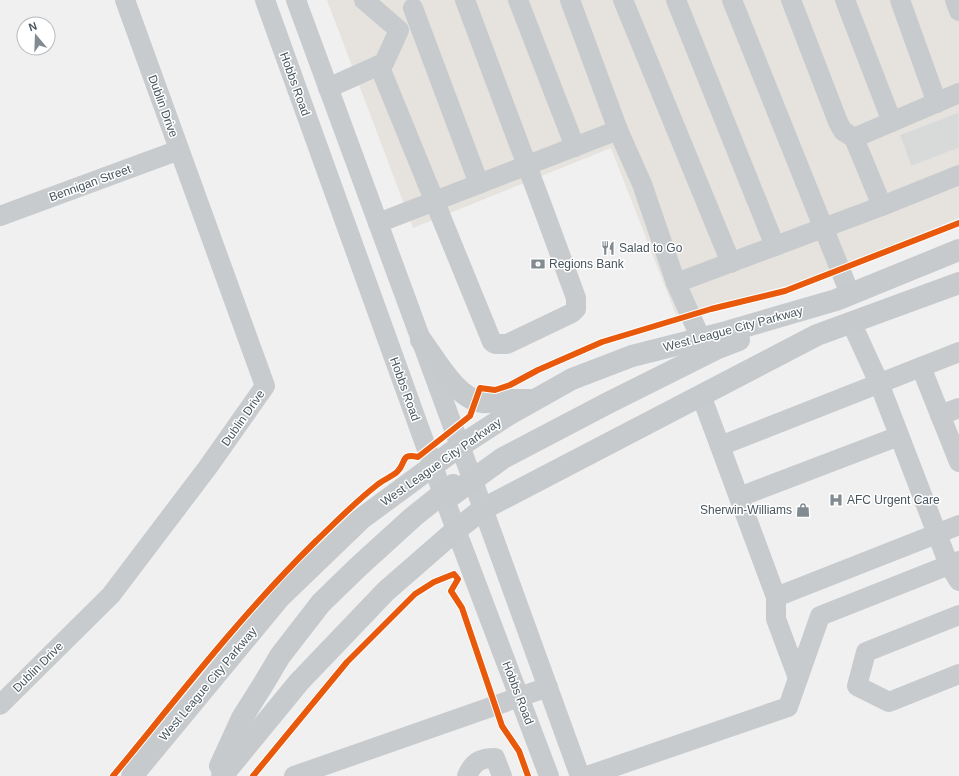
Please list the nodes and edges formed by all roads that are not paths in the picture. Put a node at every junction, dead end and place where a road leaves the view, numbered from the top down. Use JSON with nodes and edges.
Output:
{"nodes":[{"id":1,"x":125,"y":0,"type":"edge"},
{"id":2,"x":265,"y":0,"type":"edge"},
{"id":3,"x":296,"y":0,"type":"edge"},
{"id":4,"x":364,"y":0,"type":"edge"},
{"id":5,"x":465,"y":0,"type":"edge"},
{"id":6,"x":518,"y":0,"type":"edge"},
{"id":7,"x":570,"y":0,"type":"edge"},
{"id":8,"x":623,"y":0,"type":"edge"},
{"id":9,"x":676,"y":0,"type":"edge"},
{"id":10,"x":732,"y":0,"type":"edge"},
{"id":11,"x":791,"y":0,"type":"edge"},
{"id":12,"x":845,"y":0,"type":"edge"},
{"id":13,"x":900,"y":0,"type":"edge"},
{"id":14,"x":955,"y":0,"type":"edge"},
{"id":15,"x":416,"y":4,"type":"edge"},
{"id":16,"x":959,"y":11,"type":"edge"},
{"id":17,"x":399,"y":30,"type":"junction"},
{"id":18,"x":379,"y":65,"type":"junction"},
{"id":19,"x":328,"y":88,"type":"junction"},
{"id":20,"x":959,"y":93,"type":"edge"},
{"id":21,"x":937,"y":103,"type":"junction"},
{"id":22,"x":892,"y":122,"type":"junction"},
{"id":23,"x":618,"y":130,"type":"junction"},
{"id":24,"x":854,"y":138,"type":"junction"},
{"id":25,"x":575,"y":147,"type":"junction"},
{"id":26,"x":179,"y":150,"type":"junction"},
{"id":27,"x":527,"y":165,"type":"junction"},
{"id":28,"x":959,"y":175,"type":"edge"},
{"id":29,"x":478,"y":184,"type":"junction"},
{"id":30,"x":433,"y":201,"type":"junction"},
{"id":31,"x":882,"y":206,"type":"junction"},
{"id":32,"x":0,"y":216,"type":"edge"},
{"id":33,"x":378,"y":223,"type":"junction"},
{"id":34,"x":823,"y":228,"type":"junction"},
{"id":35,"x":775,"y":246,"type":"junction"},
{"id":36,"x":959,"y":250,"type":"edge"},
{"id":37,"x":731,"y":263,"type":"junction"},
{"id":38,"x":676,"y":283,"type":"junction"},
{"id":39,"x":959,"y":283,"type":"edge"},
{"id":40,"x":843,"y":297,"type":"junction"},
{"id":41,"x":851,"y":322,"type":"junction"},
{"id":42,"x":701,"y":338,"type":"junction"},
{"id":43,"x":421,"y":340,"type":"junction"},
{"id":44,"x":959,"y":352,"type":"edge"},
{"id":45,"x":921,"y":367,"type":"junction"},
{"id":46,"x":879,"y":383,"type":"junction"},
{"id":47,"x":701,"y":395,"type":"junction"},
{"id":48,"x":534,"y":400,"type":"junction"},
{"id":49,"x":959,"y":408,"type":"edge"},
{"id":50,"x":940,"y":415,"type":"junction"},
{"id":51,"x":899,"y":436,"type":"junction"},
{"id":52,"x":460,"y":446,"type":"junction"},
{"id":53,"x":720,"y":446,"type":"junction"},
{"id":54,"x":959,"y":462,"type":"edge"},
{"id":55,"x":433,"y":466,"type":"junction"},
{"id":56,"x":472,"y":476,"type":"junction"},
{"id":57,"x":444,"y":497,"type":"junction"},
{"id":58,"x":739,"y":497,"type":"junction"},
{"id":59,"x":484,"y":509,"type":"junction"},
{"id":60,"x":959,"y":526,"type":"edge"},
{"id":61,"x":456,"y":530,"type":"junction"},
{"id":62,"x":936,"y":535,"type":"junction"},
{"id":63,"x":956,"y":569,"type":"edge"},
{"id":64,"x":776,"y":597,"type":"junction"},
{"id":65,"x":959,"y":615,"type":"edge"},
{"id":66,"x":959,"y":674,"type":"edge"},
{"id":67,"x":798,"y":678,"type":"junction"},
{"id":68,"x":548,"y":687,"type":"junction"},
{"id":69,"x":519,"y":697,"type":"junction"},
{"id":70,"x":0,"y":705,"type":"edge"},
{"id":71,"x":132,"y":776,"type":"edge"},
{"id":72,"x":215,"y":776,"type":"edge"},
{"id":73,"x":222,"y":776,"type":"edge"},
{"id":74,"x":294,"y":776,"type":"edge"},
{"id":75,"x":467,"y":776,"type":"edge"},
{"id":76,"x":502,"y":776,"type":"edge"},
{"id":77,"x":549,"y":776,"type":"edge"},
{"id":78,"x":580,"y":776,"type":"edge"},
{"id":79,"x":587,"y":776,"type":"edge"}],
"edges":[{"from":1,"to":26,"type":"street","name":"Dublin Drive"},
{"from":2,"to":55,"type":"street","name":"Hobbs Road"},
{"from":3,"to":19,"type":"street"},
{"from":4,"to":17,"type":"street"},
{"from":5,"to":27,"type":"street"},
{"from":6,"to":25,"type":"street"},
{"from":7,"to":23,"type":"street"},
{"from":8,"to":37,"type":"street"},
{"from":9,"to":35,"type":"street"},
{"from":10,"to":34,"type":"street"},
{"from":11,"to":24,"type":"street"},
{"from":12,"to":22,"type":"street"},
{"from":13,"to":21,"type":"street"},
{"from":14,"to":16,"type":"street"},
{"from":15,"to":17,"type":"street"},
{"from":15,"to":29,"type":"street"},
{"from":17,"to":18,"type":"street"},
{"from":18,"to":19,"type":"street"},
{"from":18,"to":30,"type":"street"},
{"from":19,"to":33,"type":"street"},
{"from":20,"to":21,"type":"street"},
{"from":21,"to":22,"type":"street"},
{"from":22,"to":24,"type":"street"},
{"from":23,"to":25,"type":"street"},
{"from":23,"to":38,"type":"street"},
{"from":24,"to":31,"type":"street"},
{"from":25,"to":27,"type":"street"},
{"from":26,"to":32,"type":"street","name":"Bennigan Street"},
{"from":26,"to":70,"type":"street","name":"Dublin Drive"},
{"from":27,"to":29,"type":"street"},
{"from":27,"to":30,"type":"street"},
{"from":28,"to":31,"type":"street"},
{"from":29,"to":30,"type":"street"},
{"from":30,"to":33,"type":"street"},
{"from":31,"to":34,"type":"street"},
{"from":33,"to":43,"type":"street"},
{"from":34,"to":35,"type":"street"},
{"from":34,"to":40,"type":"street"},
{"from":35,"to":37,"type":"street"},
{"from":36,"to":40,"type":"main road","name":"West League City Parkway"},
{"from":37,"to":38,"type":"street"},
{"from":38,"to":42,"type":"street"},
{"from":39,"to":41,"type":"main road"},
{"from":40,"to":42,"type":"main road","name":"West League City Parkway"},
{"from":40,"to":56,"type":"main road"},
{"from":41,"to":46,"type":"street"},
{"from":41,"to":47,"type":"main road"},
{"from":42,"to":48,"type":"main road","name":"West League City Parkway"},
{"from":43,"to":48,"type":"main road"},
{"from":43,"to":52,"type":"street"},
{"from":44,"to":45,"type":"street"},
{"from":45,"to":46,"type":"street"},
{"from":45,"to":50,"type":"street"},
{"from":46,"to":51,"type":"street"},
{"from":46,"to":53,"type":"street"},
{"from":47,"to":53,"type":"street"},
{"from":47,"to":59,"type":"main road"},
{"from":48,"to":52,"type":"main road","name":"West League City Parkway"},
{"from":49,"to":50,"type":"street"},
{"from":50,"to":54,"type":"street"},
{"from":51,"to":58,"type":"street"},
{"from":51,"to":62,"type":"street"},
{"from":52,"to":55,"type":"main road","name":"West League City Parkway"},
{"from":52,"to":56,"type":"street"},
{"from":53,"to":58,"type":"street"},
{"from":55,"to":57,"type":"street","name":"Hobbs Road"},
{"from":55,"to":71,"type":"main road","name":"West League City Parkway"},
{"from":56,"to":57,"type":"main road"},
{"from":56,"to":59,"type":"street"},
{"from":57,"to":61,"type":"street","name":"Hobbs Road"},
{"from":57,"to":72,"type":"main road"},
{"from":58,"to":64,"type":"street"},
{"from":59,"to":61,"type":"main road"},
{"from":59,"to":68,"type":"street"},
{"from":60,"to":62,"type":"street"},
{"from":61,"to":69,"type":"street","name":"Hobbs Road"},
{"from":61,"to":73,"type":"main road"},
{"from":62,"to":63,"type":"street"},
{"from":62,"to":64,"type":"street"},
{"from":63,"to":67,"type":"street"},
{"from":64,"to":67,"type":"street"},
{"from":65,"to":66,"type":"street"},
{"from":67,"to":79,"type":"street"},
{"from":68,"to":69,"type":"street"},
{"from":68,"to":78,"type":"street"},
{"from":69,"to":74,"type":"street"},
{"from":69,"to":77,"type":"street","name":"Hobbs Road"},
{"from":75,"to":76,"type":"street"}]}
